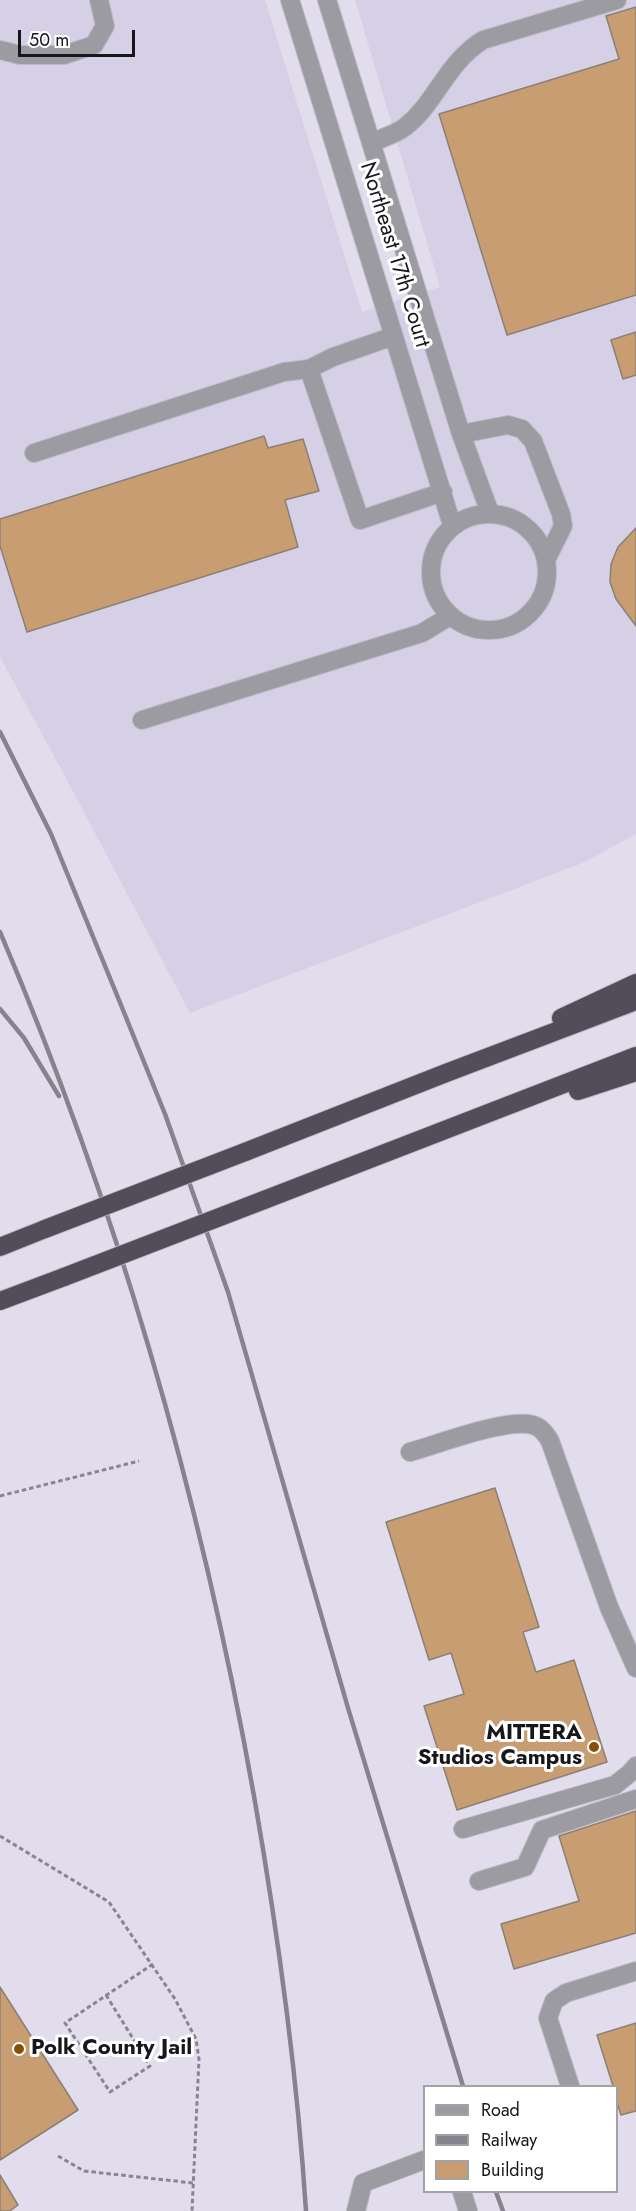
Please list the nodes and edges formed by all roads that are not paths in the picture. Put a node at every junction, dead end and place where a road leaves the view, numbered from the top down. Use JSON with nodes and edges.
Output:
{"nodes":[{"id":1,"x":99,"y":0,"type":"edge"},
{"id":2,"x":290,"y":0,"type":"edge"},
{"id":3,"x":327,"y":0,"type":"edge"},
{"id":4,"x":617,"y":0,"type":"edge"},
{"id":5,"x":577,"y":6,"type":"edge"},
{"id":6,"x":0,"y":50,"type":"edge"},
{"id":7,"x":371,"y":143,"type":"junction"},
{"id":8,"x":394,"y":336,"type":"junction"},
{"id":9,"x":309,"y":369,"type":"junction"},
{"id":10,"x":461,"y":434,"type":"junction"},
{"id":11,"x":34,"y":453,"type":"dead end"},
{"id":12,"x":443,"y":492,"type":"junction"},
{"id":13,"x":490,"y":513,"type":"junction"},
{"id":14,"x":452,"y":525,"type":"junction"},
{"id":15,"x":546,"y":560,"type":"junction"},
{"id":16,"x":450,"y":616,"type":"junction"},
{"id":17,"x":142,"y":720,"type":"dead end"},
{"id":18,"x":636,"y":982,"type":"edge"},
{"id":19,"x":636,"y":1001,"type":"edge"},
{"id":20,"x":636,"y":1056,"type":"edge"},
{"id":21,"x":446,"y":1072,"type":"junction"},
{"id":22,"x":636,"y":1072,"type":"edge"},
{"id":23,"x":335,"y":1173,"type":"junction"},
{"id":24,"x":0,"y":1247,"type":"edge"},
{"id":25,"x":0,"y":1301,"type":"edge"},
{"id":26,"x":410,"y":1452,"type":"dead end"},
{"id":27,"x":636,"y":1668,"type":"edge"},
{"id":28,"x":636,"y":1766,"type":"edge"},
{"id":29,"x":636,"y":1799,"type":"edge"},
{"id":30,"x":463,"y":1829,"type":"dead end"},
{"id":31,"x":479,"y":1881,"type":"dead end"},
{"id":32,"x":636,"y":1971,"type":"edge"},
{"id":33,"x":570,"y":2085,"type":"edge"},
{"id":34,"x":423,"y":2160,"type":"edge"},
{"id":35,"x":462,"y":2193,"type":"edge"},
{"id":36,"x":356,"y":2211,"type":"edge"},
{"id":37,"x":468,"y":2211,"type":"edge"}],
"edges":[{"from":1,"to":6,"type":"street"},
{"from":2,"to":8,"type":"street","name":"Northeast 17th Court"},
{"from":3,"to":7,"type":"street","name":"Northeast 17th Court"},
{"from":4,"to":5,"type":"street"},
{"from":5,"to":7,"type":"street"},
{"from":7,"to":10,"type":"street","name":"Northeast 17th Court"},
{"from":8,"to":9,"type":"street"},
{"from":8,"to":12,"type":"street","name":"Northeast 17th Court"},
{"from":9,"to":11,"type":"street"},
{"from":9,"to":12,"type":"street"},
{"from":10,"to":13,"type":"street","name":"Northeast 17th Court"},
{"from":10,"to":15,"type":"street"},
{"from":12,"to":14,"type":"street","name":"Northeast 17th Court"},
{"from":13,"to":14,"type":"street"},
{"from":13,"to":15,"type":"street"},
{"from":14,"to":16,"type":"street"},
{"from":15,"to":16,"type":"street"},
{"from":16,"to":17,"type":"street"},
{"from":18,"to":21,"type":"highway"},
{"from":19,"to":21,"type":"highway"},
{"from":20,"to":23,"type":"highway"},
{"from":21,"to":24,"type":"highway","bridge":true},
{"from":22,"to":23,"type":"highway"},
{"from":23,"to":25,"type":"highway","bridge":true},
{"from":26,"to":27,"type":"street"},
{"from":28,"to":30,"type":"street"},
{"from":29,"to":31,"type":"street"},
{"from":32,"to":33,"type":"street"},
{"from":34,"to":36,"type":"street"},
{"from":35,"to":37,"type":"street"}]}
